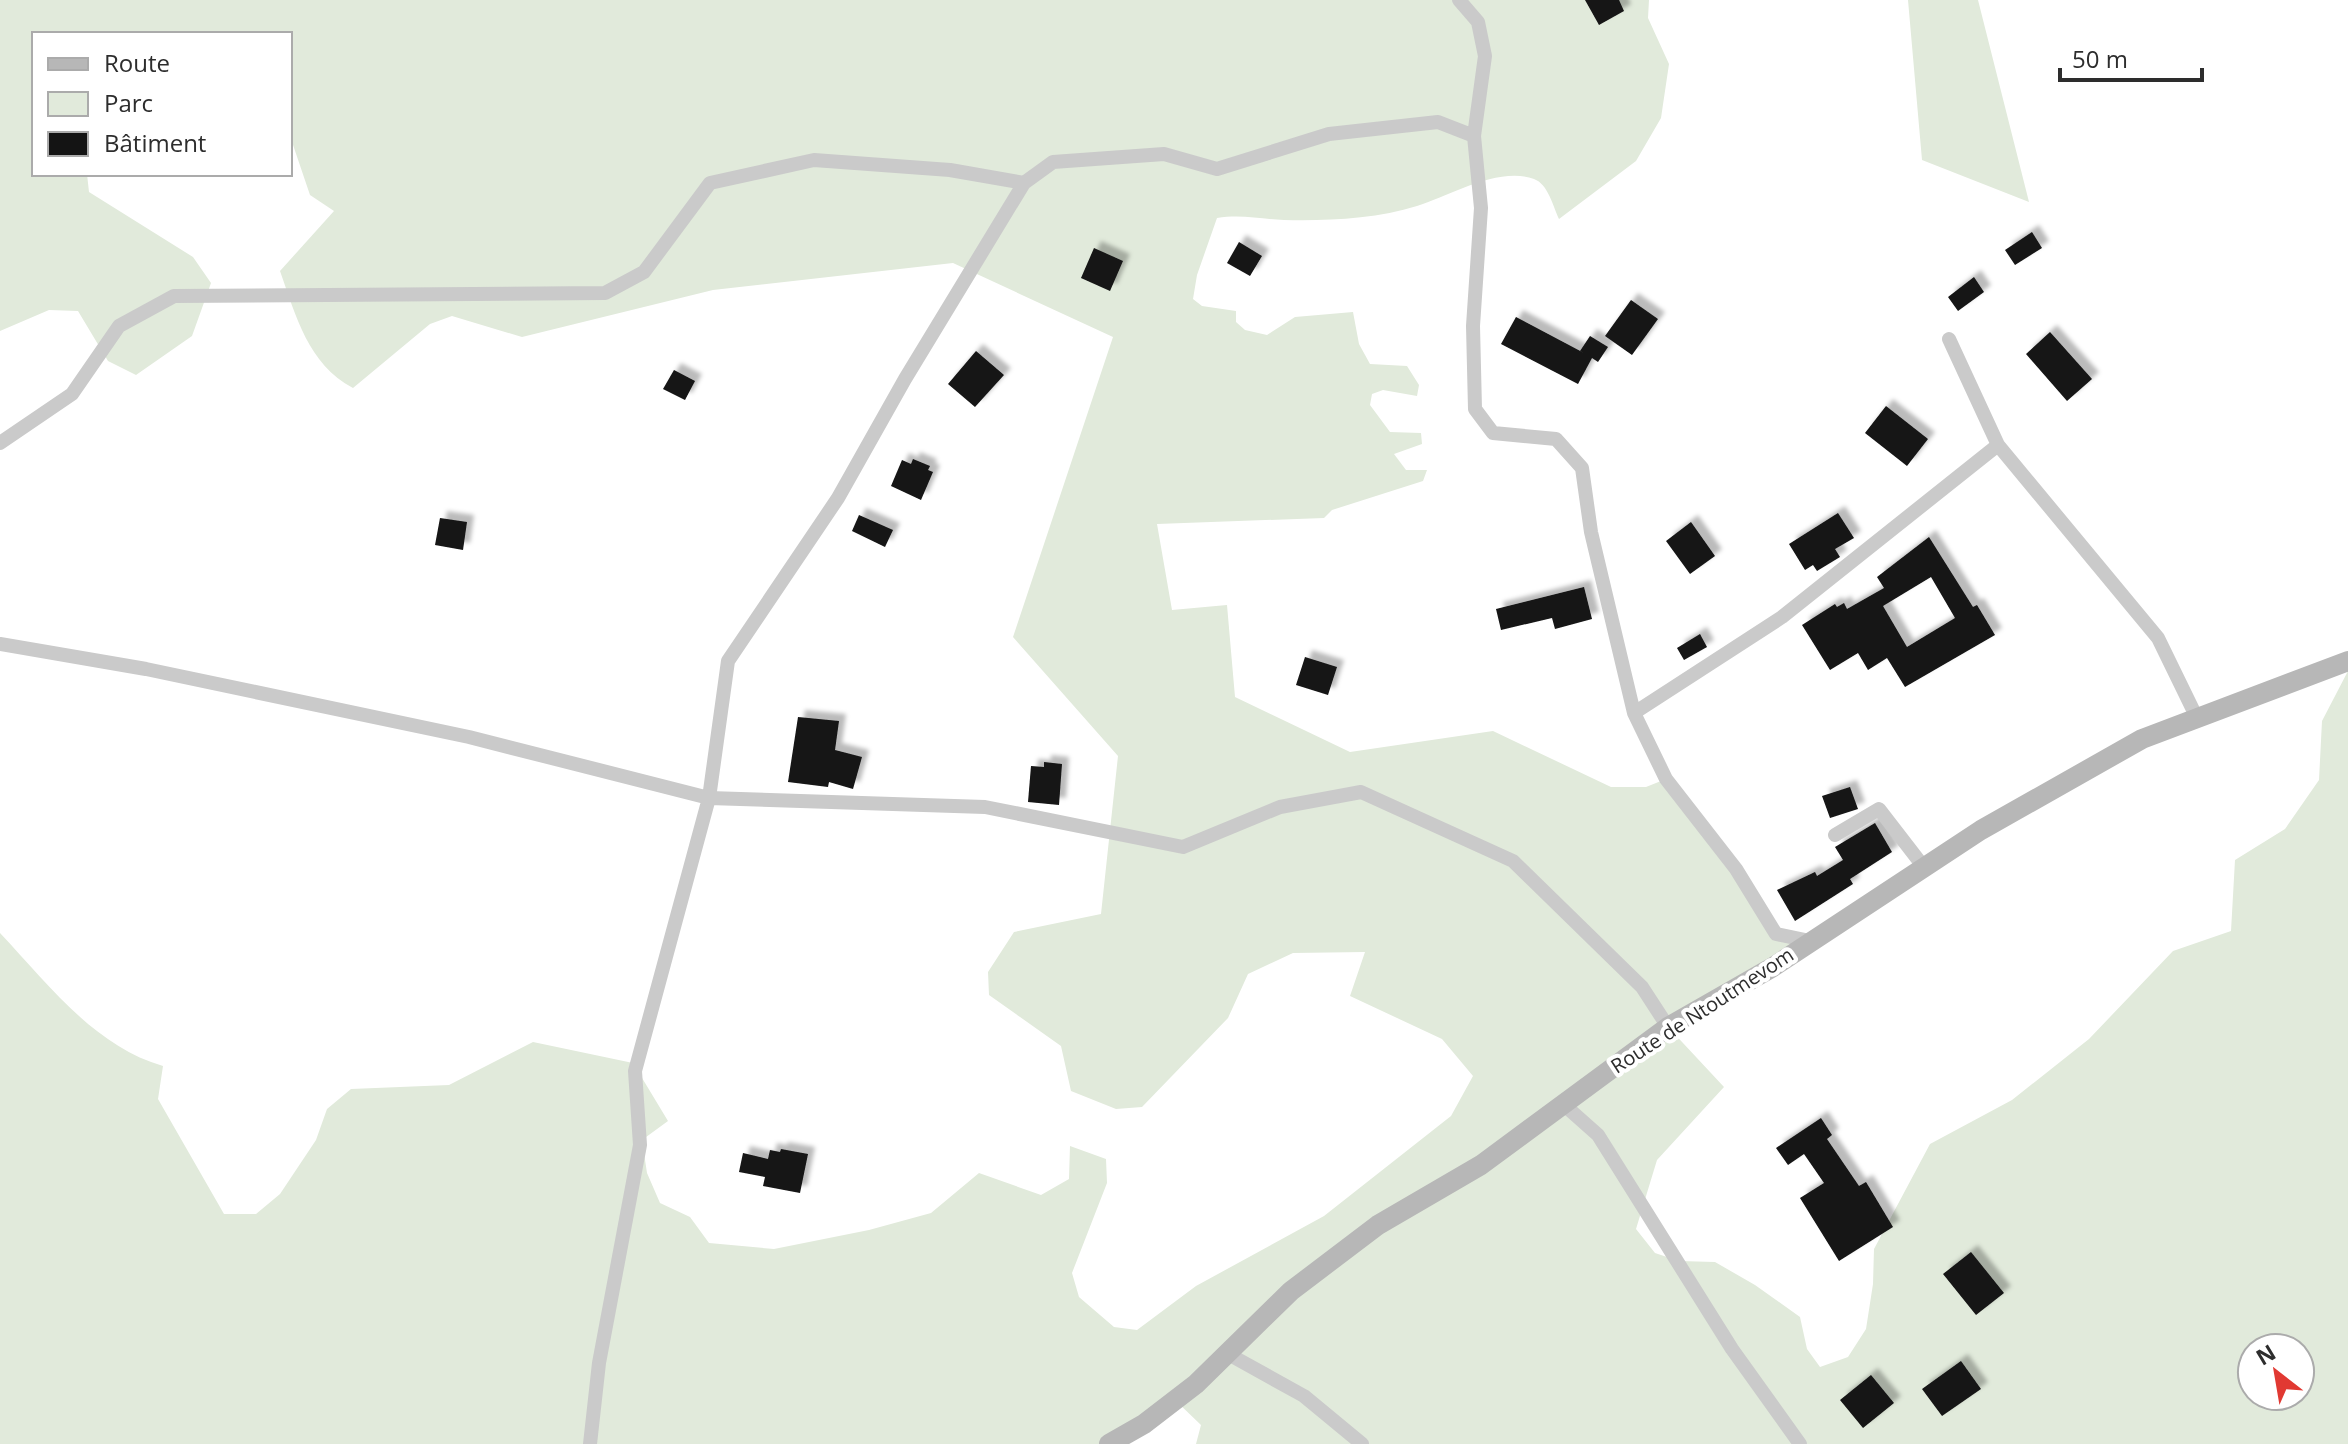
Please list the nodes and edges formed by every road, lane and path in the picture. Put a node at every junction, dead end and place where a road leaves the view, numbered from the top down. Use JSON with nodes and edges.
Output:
{"nodes":[{"id":1,"x":1459,"y":0,"type":"edge"},
{"id":2,"x":1474,"y":136,"type":"junction"},
{"id":3,"x":1024,"y":183,"type":"junction"},
{"id":4,"x":1949,"y":339,"type":"dead end"},
{"id":5,"x":0,"y":443,"type":"edge"},
{"id":6,"x":1998,"y":445,"type":"junction"},
{"id":7,"x":0,"y":644,"type":"edge"},
{"id":8,"x":2348,"y":661,"type":"edge"},
{"id":9,"x":1634,"y":713,"type":"junction"},
{"id":10,"x":2196,"y":716,"type":"junction"},
{"id":11,"x":709,"y":798,"type":"junction"},
{"id":12,"x":1835,"y":835,"type":"dead end"},
{"id":13,"x":1923,"y":866,"type":"junction"},
{"id":14,"x":1810,"y":941,"type":"junction"},
{"id":15,"x":1668,"y":1027,"type":"junction"},
{"id":16,"x":1562,"y":1103,"type":"junction"},
{"id":17,"x":1230,"y":1355,"type":"junction"},
{"id":18,"x":590,"y":1444,"type":"edge"},
{"id":19,"x":1109,"y":1444,"type":"edge"},
{"id":20,"x":1362,"y":1444,"type":"edge"},
{"id":21,"x":1800,"y":1444,"type":"edge"}],
"edges":[{"from":1,"to":2,"type":"street"},
{"from":2,"to":3,"type":"street"},
{"from":2,"to":9,"type":"street"},
{"from":3,"to":5,"type":"street"},
{"from":3,"to":11,"type":"street"},
{"from":4,"to":6,"type":"street"},
{"from":6,"to":9,"type":"street"},
{"from":6,"to":10,"type":"street"},
{"from":7,"to":11,"type":"street"},
{"from":8,"to":10,"type":"street","name":"Route de Ntoutmevom"},
{"from":9,"to":14,"type":"street"},
{"from":10,"to":13,"type":"street","name":"Route de Ntoutmevom"},
{"from":11,"to":15,"type":"street"},
{"from":11,"to":18,"type":"street"},
{"from":12,"to":13,"type":"street"},
{"from":13,"to":14,"type":"street","name":"Route de Ntoutmevom"},
{"from":14,"to":15,"type":"street","name":"Route de Ntoutmevom"},
{"from":15,"to":16,"type":"street","name":"Route de Ntoutmevom"},
{"from":16,"to":17,"type":"street","name":"Route de Ntoutmevom"},
{"from":16,"to":21,"type":"street"},
{"from":17,"to":19,"type":"street","name":"Route de Ntoutmevom"},
{"from":17,"to":20,"type":"street"}]}
